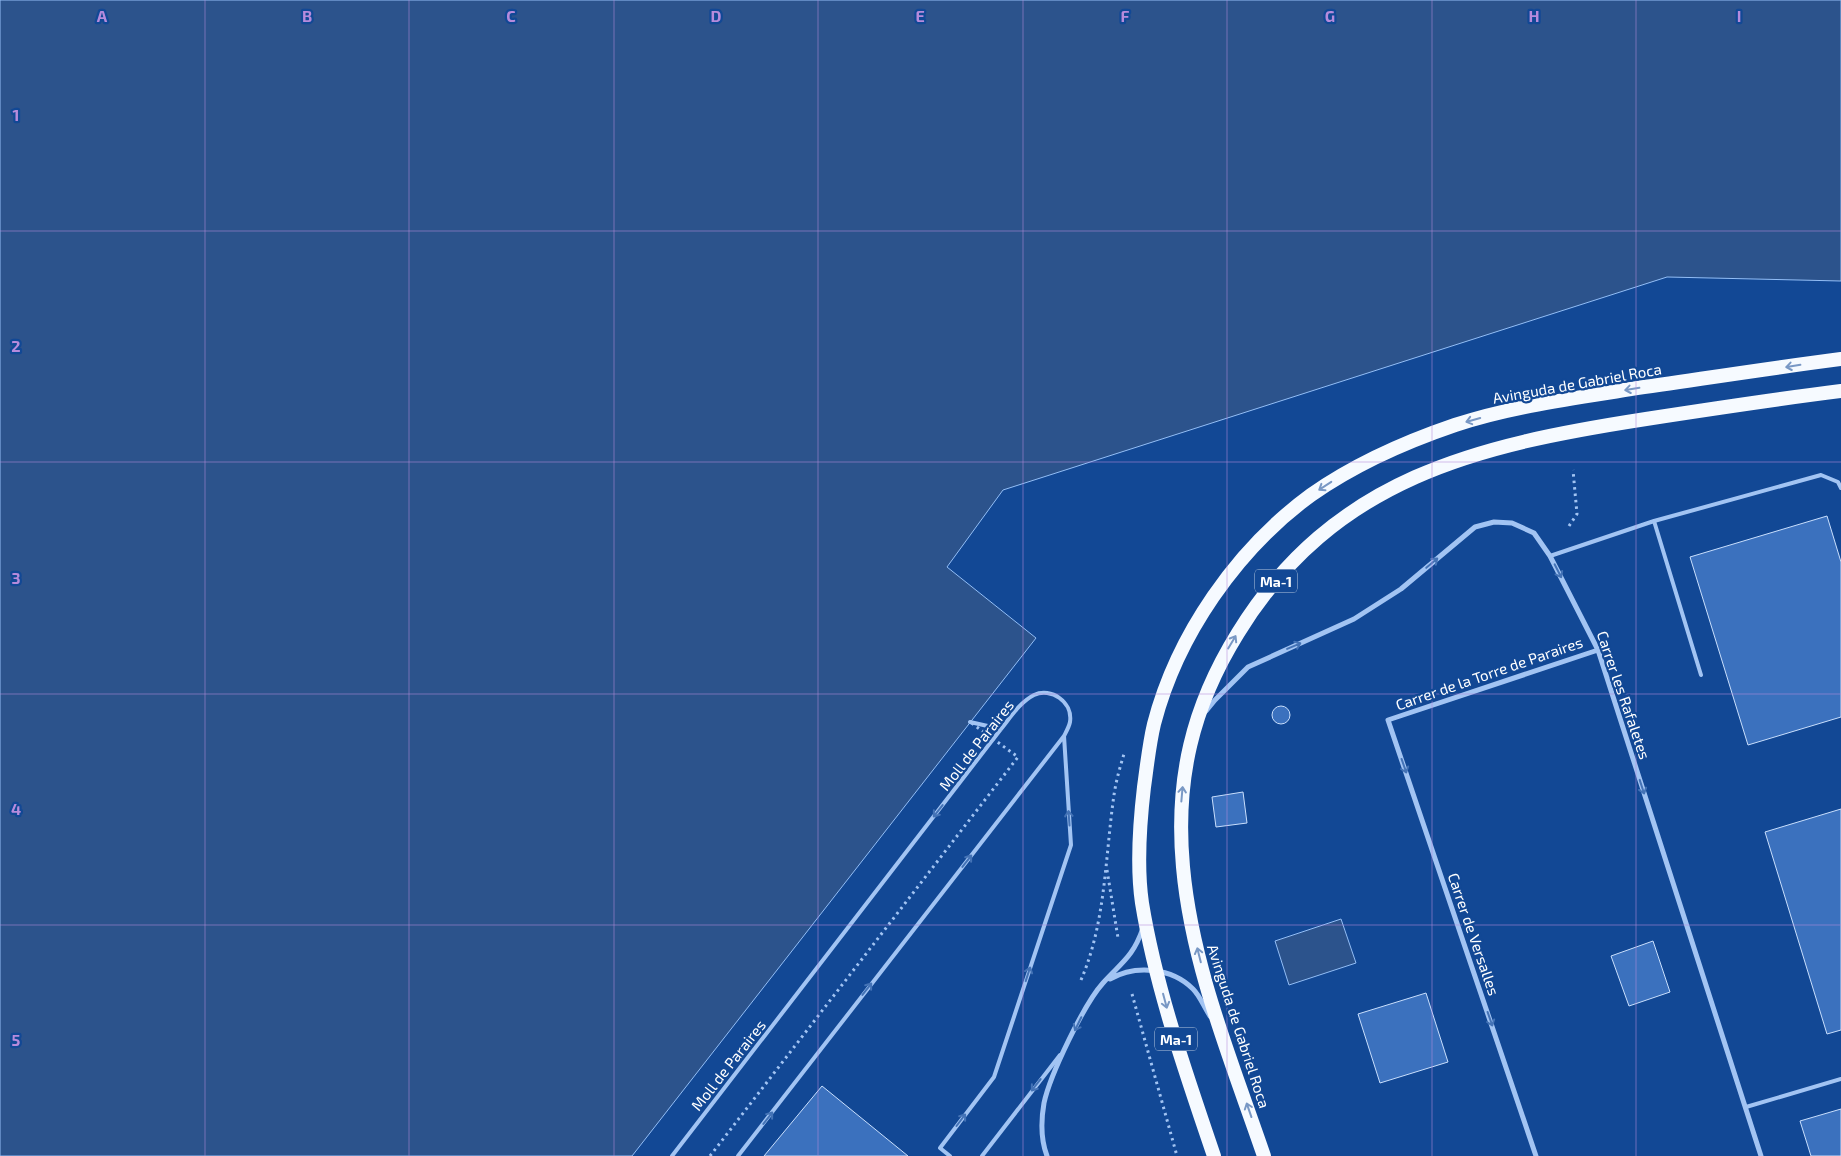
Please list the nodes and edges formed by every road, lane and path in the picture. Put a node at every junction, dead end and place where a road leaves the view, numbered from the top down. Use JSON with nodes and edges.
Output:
{"nodes":[{"id":1,"x":1841,"y":359,"type":"edge"},
{"id":2,"x":1841,"y":390,"type":"edge"},
{"id":3,"x":1572,"y":470,"type":"dead end"},
{"id":4,"x":1841,"y":488,"type":"edge"},
{"id":5,"x":1654,"y":521,"type":"junction"},
{"id":6,"x":1569,"y":526,"type":"dead end"},
{"id":7,"x":1550,"y":556,"type":"junction"},
{"id":8,"x":1598,"y":650,"type":"junction"},
{"id":9,"x":1701,"y":674,"type":"dead end"},
{"id":10,"x":1388,"y":720,"type":"joint"},
{"id":11,"x":970,"y":722,"type":"joint"},
{"id":12,"x":1001,"y":729,"type":"junction"},
{"id":13,"x":1192,"y":732,"type":"junction"},
{"id":14,"x":1064,"y":736,"type":"junction"},
{"id":15,"x":1125,"y":748,"type":"dead end"},
{"id":16,"x":1107,"y":865,"type":"junction"},
{"id":17,"x":1146,"y":919,"type":"junction"},
{"id":18,"x":1119,"y":941,"type":"dead end"},
{"id":19,"x":1157,"y":969,"type":"junction"},
{"id":20,"x":1103,"y":983,"type":"junction"},
{"id":21,"x":1077,"y":988,"type":"dead end"},
{"id":22,"x":1132,"y":994,"type":"dead end"},
{"id":23,"x":1224,"y":1038,"type":"junction"},
{"id":24,"x":1066,"y":1047,"type":"junction"},
{"id":25,"x":1841,"y":1079,"type":"edge"},
{"id":26,"x":1746,"y":1107,"type":"junction"},
{"id":27,"x":672,"y":1156,"type":"edge"},
{"id":28,"x":710,"y":1156,"type":"edge"},
{"id":29,"x":738,"y":1156,"type":"edge"},
{"id":30,"x":950,"y":1156,"type":"edge"},
{"id":31,"x":982,"y":1156,"type":"edge"},
{"id":32,"x":1047,"y":1156,"type":"edge"},
{"id":33,"x":1177,"y":1156,"type":"edge"},
{"id":34,"x":1214,"y":1156,"type":"edge"},
{"id":35,"x":1264,"y":1156,"type":"edge"},
{"id":36,"x":1536,"y":1156,"type":"edge"},
{"id":37,"x":1761,"y":1156,"type":"edge"}],
"edges":[{"from":1,"to":17,"type":"highway","name":"Avinguda de Gabriel Roca","number":"Ma-1","one_way":true},
{"from":13,"to":2,"type":"highway","name":"Avinguda de Gabriel Roca","number":"Ma-1","one_way":true},
{"from":3,"to":6,"type":"path"},
{"from":4,"to":5,"type":"lane"},
{"from":5,"to":7,"type":"lane"},
{"from":5,"to":9,"type":"lane"},
{"from":7,"to":8,"type":"street","name":"Carrer les Rafaletes","one_way":true},
{"from":13,"to":7,"type":"street","name":"Carrer les Rafaletes","one_way":true},
{"from":8,"to":10,"type":"street","name":"Carrer de la Torre de Paraires"},
{"from":8,"to":26,"type":"street","name":"Carrer les Rafaletes","one_way":true},
{"from":10,"to":36,"type":"street","name":"Carrer de Versalles","one_way":true},
{"from":11,"to":12,"type":"lane"},
{"from":11,"to":28,"type":"path","bridge":true},
{"from":12,"to":14,"type":"lane","name":"Moll de Paraires"},
{"from":12,"to":27,"type":"lane","name":"Moll de Paraires","one_way":true},
{"from":23,"to":13,"type":"highway","name":"Avinguda de Gabriel Roca","number":"Ma-1","one_way":true},
{"from":29,"to":14,"type":"lane","one_way":true},
{"from":30,"to":14,"type":"lane","name":"Moll de Paraires","one_way":true},
{"from":15,"to":16,"type":"path"},
{"from":16,"to":18,"type":"path"},
{"from":16,"to":21,"type":"path"},
{"from":17,"to":19,"type":"highway","name":"Avinguda de Gabriel Roca","number":"Ma-1"},
{"from":17,"to":20,"type":"street"},
{"from":19,"to":20,"type":"street"},
{"from":19,"to":23,"type":"street"},
{"from":19,"to":34,"type":"highway","name":"Avinguda de Gabriel Roca","number":"Ma-1","one_way":true},
{"from":20,"to":24,"type":"street","one_way":true},
{"from":22,"to":33,"type":"path"},
{"from":35,"to":23,"type":"highway","name":"Avinguda de Gabriel Roca","number":"Ma-1","one_way":true},
{"from":24,"to":31,"type":"lane","one_way":true},
{"from":24,"to":32,"type":"street"},
{"from":25,"to":26,"type":"lane"},
{"from":26,"to":37,"type":"street","name":"Carrer les Rafaletes"}]}
